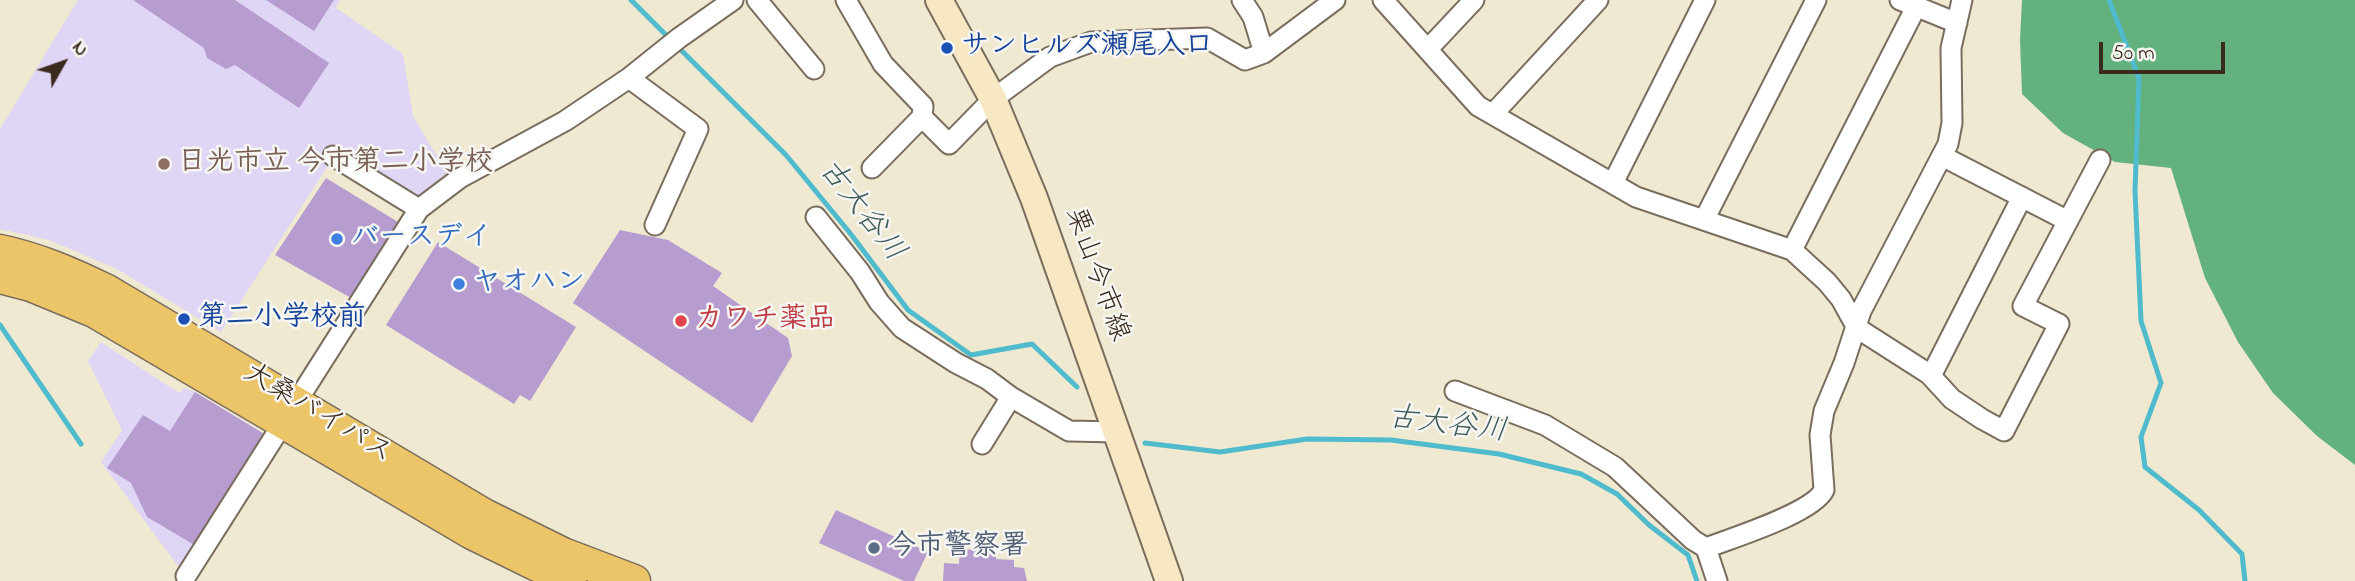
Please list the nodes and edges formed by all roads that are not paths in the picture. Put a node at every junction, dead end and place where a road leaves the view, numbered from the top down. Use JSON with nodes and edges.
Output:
{"nodes":[{"id":1,"x":733,"y":0,"type":"edge"},
{"id":2,"x":757,"y":0,"type":"edge"},
{"id":3,"x":846,"y":0,"type":"edge"},
{"id":4,"x":939,"y":0,"type":"edge"},
{"id":5,"x":1242,"y":0,"type":"edge"},
{"id":6,"x":1335,"y":0,"type":"edge"},
{"id":7,"x":1383,"y":0,"type":"edge"},
{"id":8,"x":1474,"y":0,"type":"edge"},
{"id":9,"x":1598,"y":0,"type":"edge"},
{"id":10,"x":1705,"y":0,"type":"edge"},
{"id":11,"x":1815,"y":0,"type":"edge"},
{"id":12,"x":1962,"y":0,"type":"edge"},
{"id":13,"x":1908,"y":3,"type":"edge"},
{"id":14,"x":1957,"y":23,"type":"junction"},
{"id":15,"x":1428,"y":50,"type":"junction"},
{"id":16,"x":1264,"y":53,"type":"junction"},
{"id":17,"x":814,"y":69,"type":"dead end"},
{"id":18,"x":629,"y":78,"type":"junction"},
{"id":19,"x":993,"y":99,"type":"junction"},
{"id":20,"x":1493,"y":114,"type":"junction"},
{"id":21,"x":922,"y":117,"type":"junction"},
{"id":22,"x":333,"y":156,"type":"dead end"},
{"id":23,"x":1941,"y":156,"type":"junction"},
{"id":24,"x":2100,"y":159,"type":"dead end"},
{"id":25,"x":872,"y":168,"type":"dead end"},
{"id":26,"x":1613,"y":183,"type":"junction"},
{"id":27,"x":2022,"y":198,"type":"junction"},
{"id":28,"x":419,"y":209,"type":"junction"},
{"id":29,"x":816,"y":216,"type":"dead end"},
{"id":30,"x":1704,"y":220,"type":"junction"},
{"id":31,"x":2068,"y":221,"type":"junction"},
{"id":32,"x":655,"y":225,"type":"dead end"},
{"id":33,"x":1791,"y":250,"type":"junction"},
{"id":34,"x":0,"y":251,"type":"edge"},
{"id":35,"x":0,"y":277,"type":"edge"},
{"id":36,"x":1857,"y":326,"type":"junction"},
{"id":37,"x":1931,"y":376,"type":"junction"},
{"id":38,"x":1455,"y":391,"type":"dead end"},
{"id":39,"x":1011,"y":397,"type":"junction"},
{"id":40,"x":289,"y":412,"type":"junction"},
{"id":41,"x":1118,"y":432,"type":"junction"},
{"id":42,"x":982,"y":444,"type":"dead end"},
{"id":43,"x":1706,"y":548,"type":"junction"},
{"id":44,"x":186,"y":576,"type":"dead end"},
{"id":45,"x":570,"y":581,"type":"edge"},
{"id":46,"x":634,"y":581,"type":"edge"},
{"id":47,"x":1169,"y":581,"type":"edge"},
{"id":48,"x":1717,"y":581,"type":"edge"}],
"edges":[{"from":1,"to":18,"type":"street"},
{"from":2,"to":17,"type":"street"},
{"from":3,"to":21,"type":"street"},
{"from":4,"to":19,"type":"main road","name":"栗山今市線"},
{"from":5,"to":16,"type":"street"},
{"from":6,"to":16,"type":"street"},
{"from":7,"to":15,"type":"street"},
{"from":8,"to":15,"type":"street"},
{"from":9,"to":20,"type":"street"},
{"from":10,"to":26,"type":"street"},
{"from":11,"to":30,"type":"street"},
{"from":12,"to":14,"type":"street"},
{"from":13,"to":14,"type":"street"},
{"from":13,"to":33,"type":"street"},
{"from":14,"to":23,"type":"street"},
{"from":15,"to":20,"type":"street"},
{"from":16,"to":19,"type":"street"},
{"from":18,"to":28,"type":"street"},
{"from":18,"to":32,"type":"street"},
{"from":19,"to":21,"type":"street"},
{"from":19,"to":41,"type":"main road","name":"栗山今市線"},
{"from":20,"to":26,"type":"street"},
{"from":21,"to":25,"type":"street"},
{"from":22,"to":28,"type":"street"},
{"from":23,"to":27,"type":"street"},
{"from":23,"to":36,"type":"street"},
{"from":24,"to":31,"type":"street"},
{"from":26,"to":30,"type":"street"},
{"from":27,"to":31,"type":"street"},
{"from":27,"to":37,"type":"street"},
{"from":28,"to":40,"type":"street"},
{"from":29,"to":39,"type":"street"},
{"from":30,"to":33,"type":"street"},
{"from":31,"to":37,"type":"street"},
{"from":33,"to":36,"type":"street"},
{"from":34,"to":40,"type":"highway","name":"大桑バイパス"},
{"from":35,"to":40,"type":"highway","name":"大桑バイパス"},
{"from":36,"to":37,"type":"street"},
{"from":36,"to":43,"type":"street"},
{"from":38,"to":43,"type":"street"},
{"from":39,"to":41,"type":"street"},
{"from":39,"to":42,"type":"street"},
{"from":40,"to":44,"type":"street"},
{"from":40,"to":45,"type":"highway","name":"大桑バイパス"},
{"from":40,"to":46,"type":"highway","name":"大桑バイパス"},
{"from":41,"to":47,"type":"main road","name":"栗山今市線"},
{"from":43,"to":48,"type":"street"}]}
